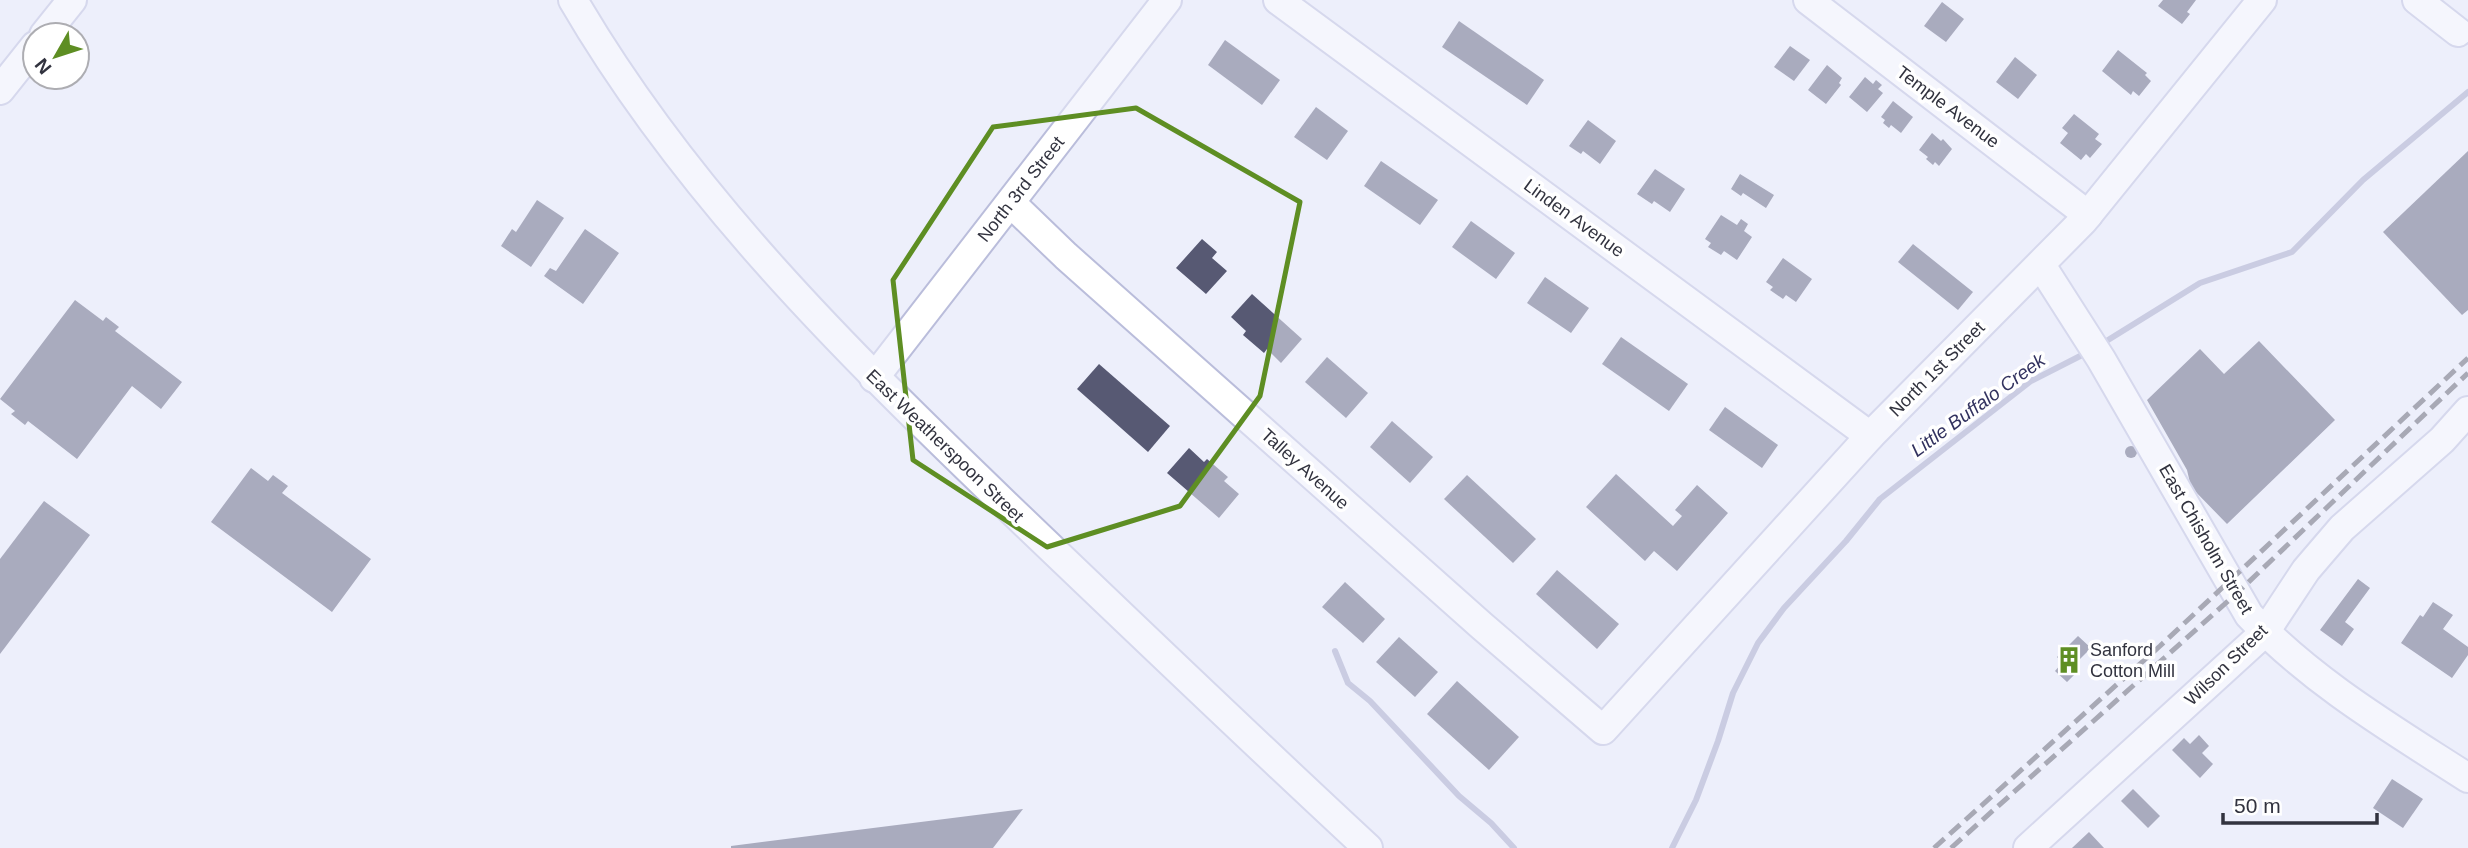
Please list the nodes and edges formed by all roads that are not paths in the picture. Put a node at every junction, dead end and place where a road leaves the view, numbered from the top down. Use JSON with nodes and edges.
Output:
{"nodes":[{"id":1,"x":72,"y":0,"type":"edge"},
{"id":2,"x":573,"y":0,"type":"edge"},
{"id":3,"x":1167,"y":0,"type":"edge"},
{"id":4,"x":1278,"y":0,"type":"edge"},
{"id":5,"x":1808,"y":0,"type":"edge"},
{"id":6,"x":2262,"y":0,"type":"edge"},
{"id":7,"x":2417,"y":0,"type":"edge"},
{"id":8,"x":55,"y":21,"type":"edge"},
{"id":9,"x":2458,"y":32,"type":"dead end"},
{"id":10,"x":21,"y":64,"type":"edge"},
{"id":11,"x":0,"y":90,"type":"edge"},
{"id":12,"x":1011,"y":203,"type":"junction"},
{"id":13,"x":2088,"y":215,"type":"junction"},
{"id":14,"x":2041,"y":265,"type":"junction"},
{"id":15,"x":874,"y":378,"type":"junction"},
{"id":16,"x":2468,"y":411,"type":"edge"},
{"id":17,"x":1870,"y":436,"type":"junction"},
{"id":18,"x":2265,"y":632,"type":"junction"},
{"id":19,"x":1603,"y":730,"type":"joint"},
{"id":20,"x":2468,"y":779,"type":"edge"},
{"id":21,"x":1368,"y":848,"type":"edge"},
{"id":22,"x":2028,"y":848,"type":"edge"}],
"edges":[{"from":1,"to":8,"type":"street"},
{"from":2,"to":15,"type":"street","name":"East Weatherspoon Street"},
{"from":3,"to":12,"type":"street","name":"North 3rd Street"},
{"from":4,"to":17,"type":"street","name":"Linden Avenue"},
{"from":5,"to":13,"type":"street","name":"Temple Avenue"},
{"from":6,"to":13,"type":"street","name":"North 1st Street"},
{"from":7,"to":9,"type":"street"},
{"from":10,"to":11,"type":"street"},
{"from":12,"to":15,"type":"street","name":"North 3rd Street"},
{"from":12,"to":19,"type":"street","name":"Talley Avenue"},
{"from":13,"to":14,"type":"street","name":"North 1st Street"},
{"from":14,"to":17,"type":"street","name":"North 1st Street"},
{"from":14,"to":18,"type":"street","name":"East Chisholm Street"},
{"from":15,"to":21,"type":"street","name":"East Weatherspoon Street"},
{"from":16,"to":18,"type":"street","name":"Wilson Street"},
{"from":17,"to":19,"type":"street","name":"North 1st Street"},
{"from":18,"to":20,"type":"street","name":"East Chisholm Street"},
{"from":18,"to":22,"type":"street","name":"Wilson Street"}]}
